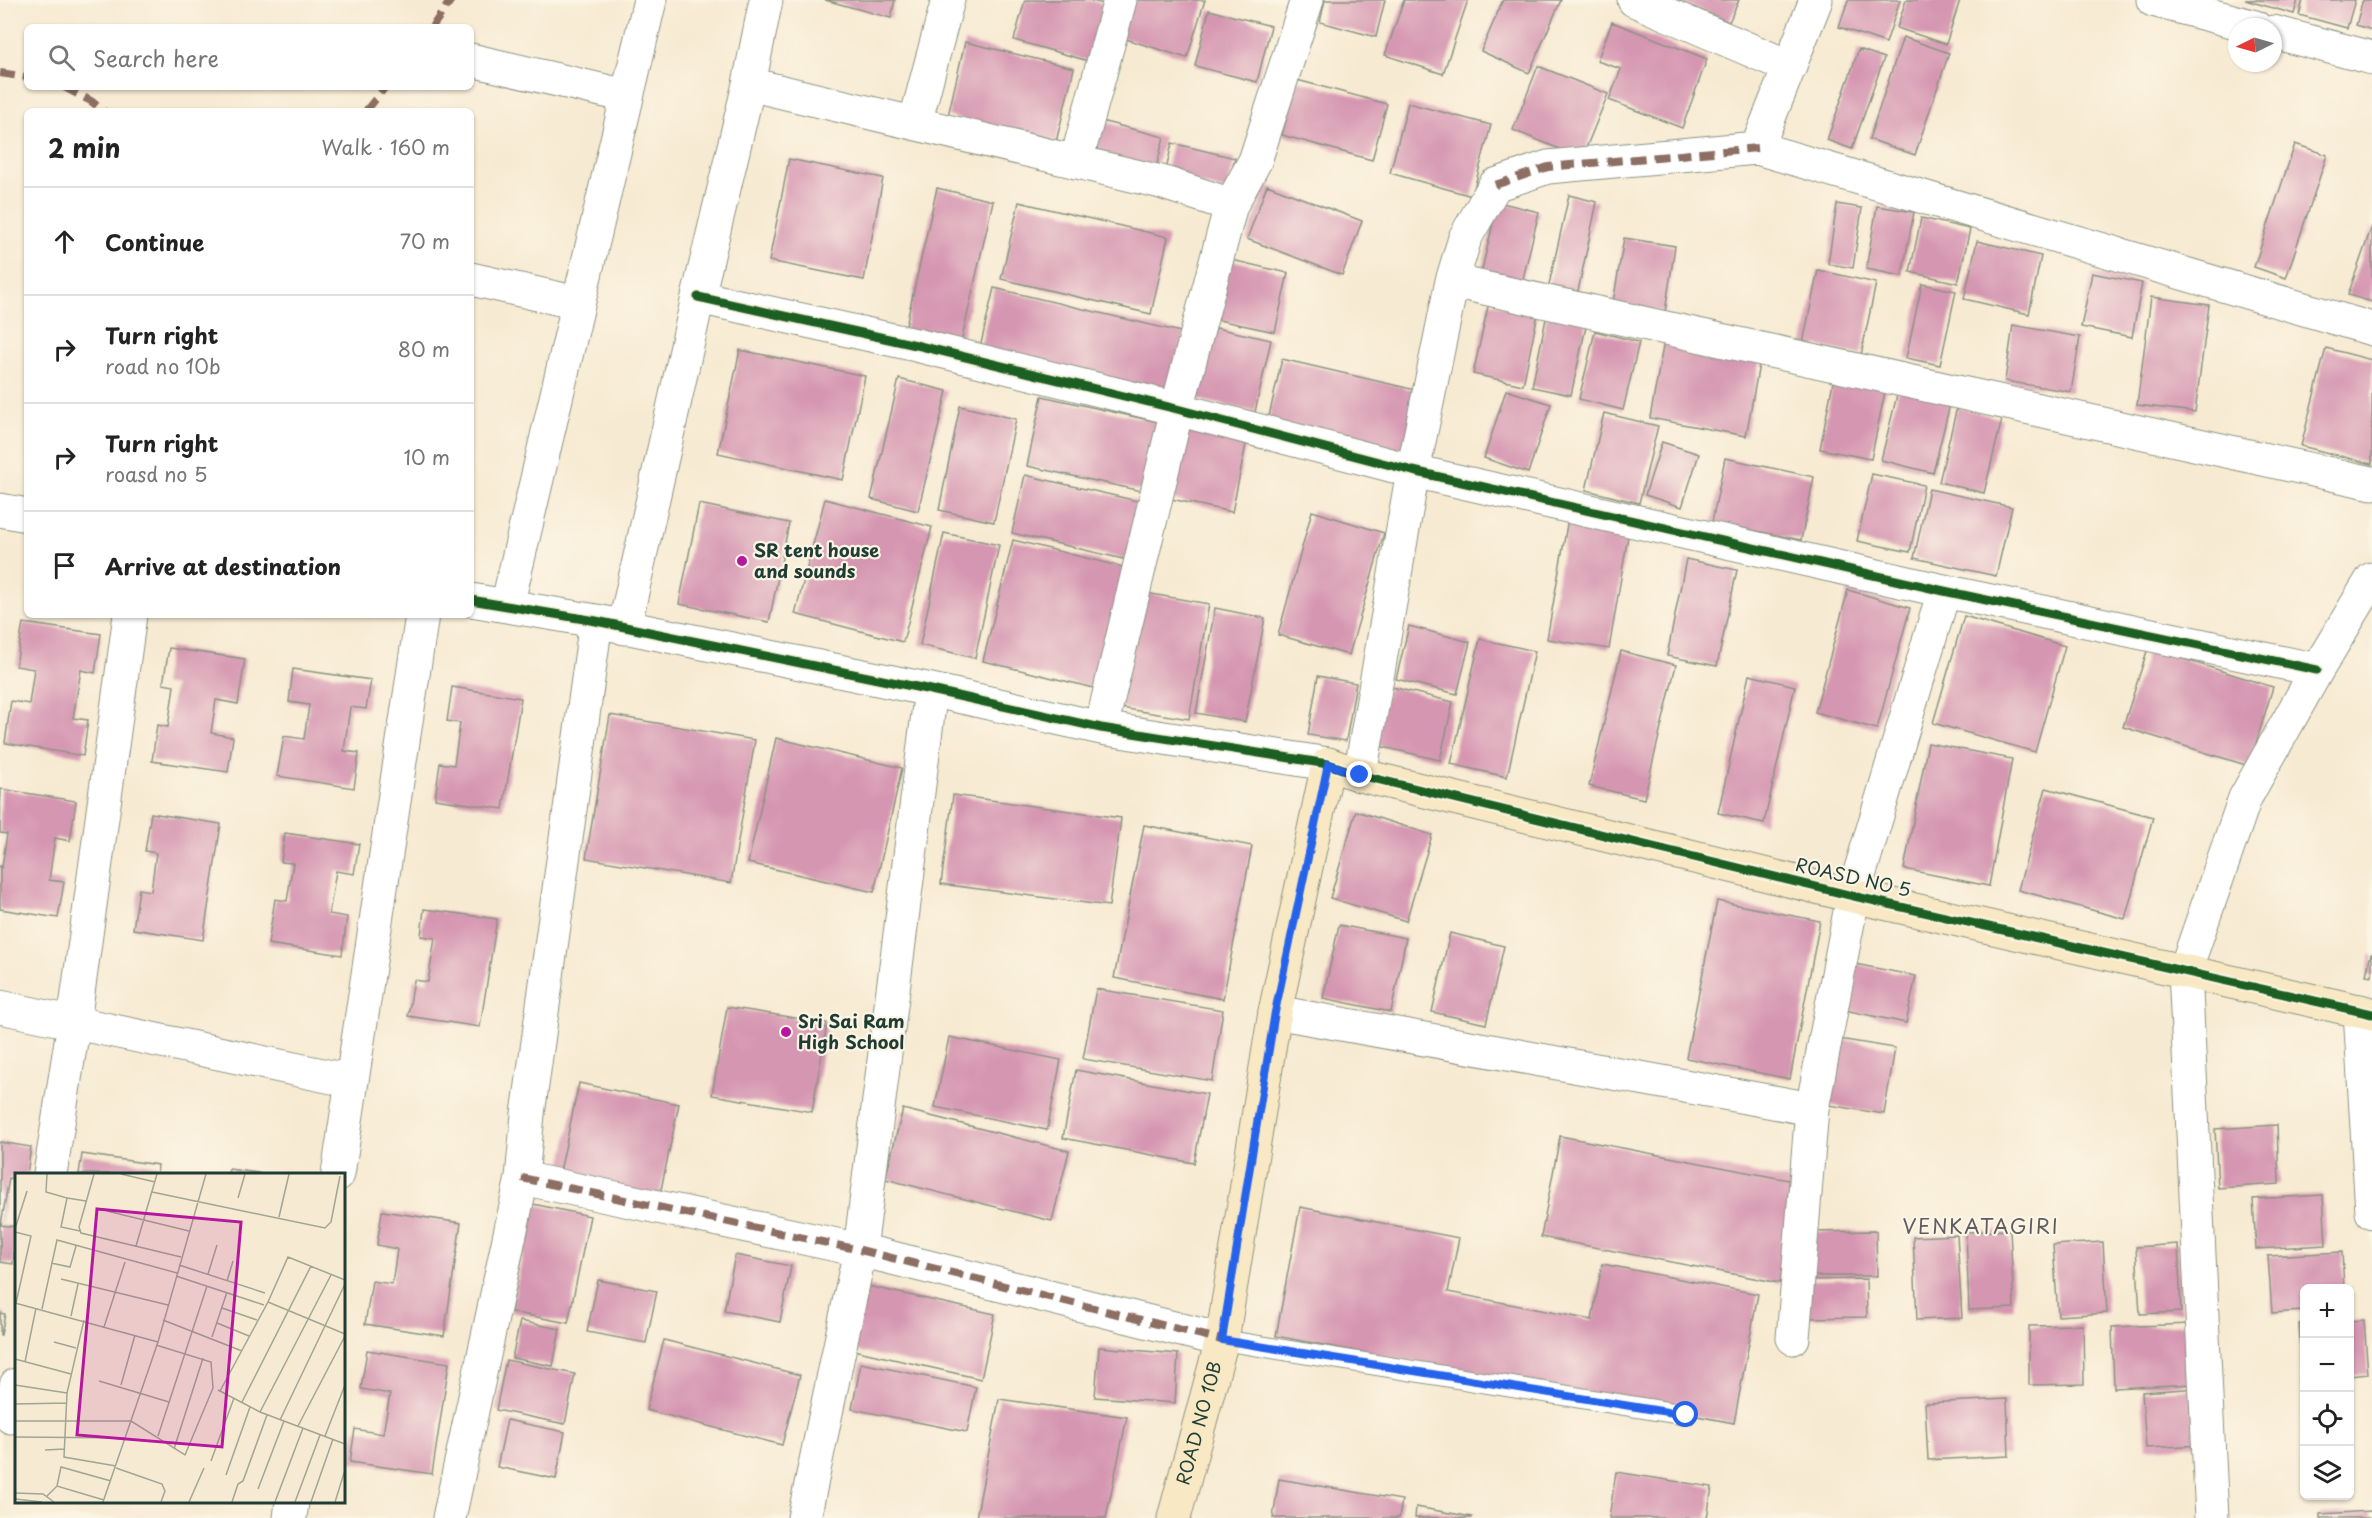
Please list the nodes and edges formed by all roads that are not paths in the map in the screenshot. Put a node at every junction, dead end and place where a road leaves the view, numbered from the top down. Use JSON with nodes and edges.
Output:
{"nodes":[{"id":1,"x":650,"y":0,"type":"edge"},
{"id":2,"x":766,"y":0,"type":"edge"},
{"id":3,"x":948,"y":0,"type":"edge"},
{"id":4,"x":1120,"y":0,"type":"edge"},
{"id":5,"x":1307,"y":0,"type":"edge"},
{"id":6,"x":1634,"y":0,"type":"edge"},
{"id":7,"x":1816,"y":0,"type":"edge"},
{"id":8,"x":2153,"y":0,"type":"edge"},
{"id":9,"x":2228,"y":20,"type":"edge"},
{"id":10,"x":2282,"y":34,"type":"edge"},
{"id":11,"x":2372,"y":58,"type":"edge"},
{"id":12,"x":474,"y":61,"type":"edge"},
{"id":13,"x":1790,"y":68,"type":"junction"},
{"id":14,"x":749,"y":84,"type":"junction"},
{"id":15,"x":627,"y":96,"type":"junction"},
{"id":16,"x":915,"y":123,"type":"junction"},
{"id":17,"x":1757,"y":148,"type":"junction"},
{"id":18,"x":1076,"y":162,"type":"junction"},
{"id":19,"x":1231,"y":205,"type":"junction"},
{"id":20,"x":474,"y":280,"type":"edge"},
{"id":21,"x":1452,"y":281,"type":"junction"},
{"id":22,"x":698,"y":297,"type":"junction"},
{"id":23,"x":578,"y":303,"type":"junction"},
{"id":24,"x":2372,"y":329,"type":"edge"},
{"id":25,"x":1177,"y":409,"type":"junction"},
{"id":26,"x":1413,"y":471,"type":"junction"},
{"id":27,"x":2372,"y":483,"type":"edge"},
{"id":28,"x":0,"y":510,"type":"edge"},
{"id":29,"x":24,"y":514,"type":"edge"},
{"id":30,"x":2372,"y":579,"type":"edge"},
{"id":31,"x":1944,"y":591,"type":"junction"},
{"id":32,"x":474,"y":600,"type":"edge"},
{"id":33,"x":507,"y":606,"type":"junction"},
{"id":34,"x":130,"y":618,"type":"edge"},
{"id":35,"x":422,"y":618,"type":"edge"},
{"id":36,"x":610,"y":625,"type":"junction"},
{"id":37,"x":2317,"y":670,"type":"junction"},
{"id":38,"x":931,"y":690,"type":"junction"},
{"id":39,"x":1101,"y":729,"type":"junction"},
{"id":40,"x":1328,"y":764,"type":"junction"},
{"id":41,"x":1360,"y":775,"type":"junction"},
{"id":42,"x":1853,"y":896,"type":"junction"},
{"id":43,"x":2185,"y":971,"type":"junction"},
{"id":44,"x":0,"y":1007,"type":"edge"},
{"id":45,"x":1275,"y":1012,"type":"junction"},
{"id":46,"x":2366,"y":1013,"type":"edge"},
{"id":47,"x":74,"y":1022,"type":"junction"},
{"id":48,"x":351,"y":1081,"type":"junction"},
{"id":49,"x":1812,"y":1109,"type":"junction"},
{"id":50,"x":50,"y":1173,"type":"edge"},
{"id":51,"x":338,"y":1173,"type":"edge"},
{"id":52,"x":522,"y":1178,"type":"junction"},
{"id":53,"x":2372,"y":1212,"type":"edge"},
{"id":54,"x":860,"y":1250,"type":"junction"},
{"id":55,"x":1793,"y":1338,"type":"dead end"},
{"id":56,"x":1222,"y":1340,"type":"junction"},
{"id":57,"x":15,"y":1391,"type":"edge"},
{"id":58,"x":1686,"y":1415,"type":"dead end"},
{"id":59,"x":11,"y":1417,"type":"dead end"},
{"id":60,"x":292,"y":1503,"type":"edge"},
{"id":61,"x":290,"y":1518,"type":"edge"},
{"id":62,"x":449,"y":1518,"type":"edge"},
{"id":63,"x":804,"y":1518,"type":"edge"},
{"id":64,"x":1174,"y":1518,"type":"edge"},
{"id":65,"x":2212,"y":1518,"type":"edge"}],
"edges":[{"from":1,"to":15,"type":"street"},
{"from":2,"to":14,"type":"street"},
{"from":3,"to":16,"type":"street"},
{"from":4,"to":18,"type":"street"},
{"from":5,"to":19,"type":"street"},
{"from":6,"to":13,"type":"street"},
{"from":7,"to":13,"type":"street"},
{"from":8,"to":9,"type":"street"},
{"from":10,"to":11,"type":"street"},
{"from":12,"to":15,"type":"street"},
{"from":13,"to":17,"type":"street"},
{"from":14,"to":16,"type":"street"},
{"from":14,"to":22,"type":"street"},
{"from":15,"to":23,"type":"street"},
{"from":16,"to":18,"type":"street"},
{"from":17,"to":21,"type":"street"},
{"from":17,"to":24,"type":"street"},
{"from":18,"to":19,"type":"street"},
{"from":19,"to":25,"type":"street"},
{"from":20,"to":23,"type":"street"},
{"from":21,"to":26,"type":"street"},
{"from":21,"to":27,"type":"street"},
{"from":22,"to":25,"type":"street"},
{"from":22,"to":36,"type":"street"},
{"from":23,"to":33,"type":"street"},
{"from":25,"to":26,"type":"street"},
{"from":25,"to":39,"type":"street"},
{"from":26,"to":31,"type":"street"},
{"from":26,"to":41,"type":"street"},
{"from":28,"to":29,"type":"street"},
{"from":30,"to":37,"type":"street"},
{"from":31,"to":37,"type":"street"},
{"from":31,"to":42,"type":"street"},
{"from":32,"to":33,"type":"street"},
{"from":33,"to":36,"type":"street"},
{"from":34,"to":47,"type":"street"},
{"from":35,"to":48,"type":"street"},
{"from":36,"to":38,"type":"street"},
{"from":36,"to":52,"type":"street"},
{"from":37,"to":43,"type":"street"},
{"from":38,"to":39,"type":"street"},
{"from":38,"to":54,"type":"street"},
{"from":39,"to":40,"type":"street"},
{"from":40,"to":41,"type":"street","name":"ROASD NO 5"},
{"from":40,"to":45,"type":"street","name":"ROAD NO 10B"},
{"from":41,"to":42,"type":"street","name":"ROASD NO 5"},
{"from":42,"to":43,"type":"street","name":"ROASD NO 5"},
{"from":42,"to":49,"type":"street"},
{"from":43,"to":46,"type":"street","name":"ROASD NO 5"},
{"from":43,"to":65,"type":"street"},
{"from":44,"to":47,"type":"street"},
{"from":45,"to":49,"type":"street"},
{"from":45,"to":56,"type":"street","name":"ROAD NO 10B"},
{"from":46,"to":53,"type":"street"},
{"from":47,"to":48,"type":"street"},
{"from":47,"to":50,"type":"street"},
{"from":48,"to":51,"type":"street"},
{"from":49,"to":55,"type":"street"},
{"from":52,"to":54,"type":"street"},
{"from":52,"to":62,"type":"street"},
{"from":54,"to":56,"type":"street"},
{"from":54,"to":63,"type":"street"},
{"from":56,"to":58,"type":"lane"},
{"from":56,"to":64,"type":"street","name":"ROAD NO 10B"},
{"from":57,"to":59,"type":"street"},
{"from":60,"to":61,"type":"street"}]}
